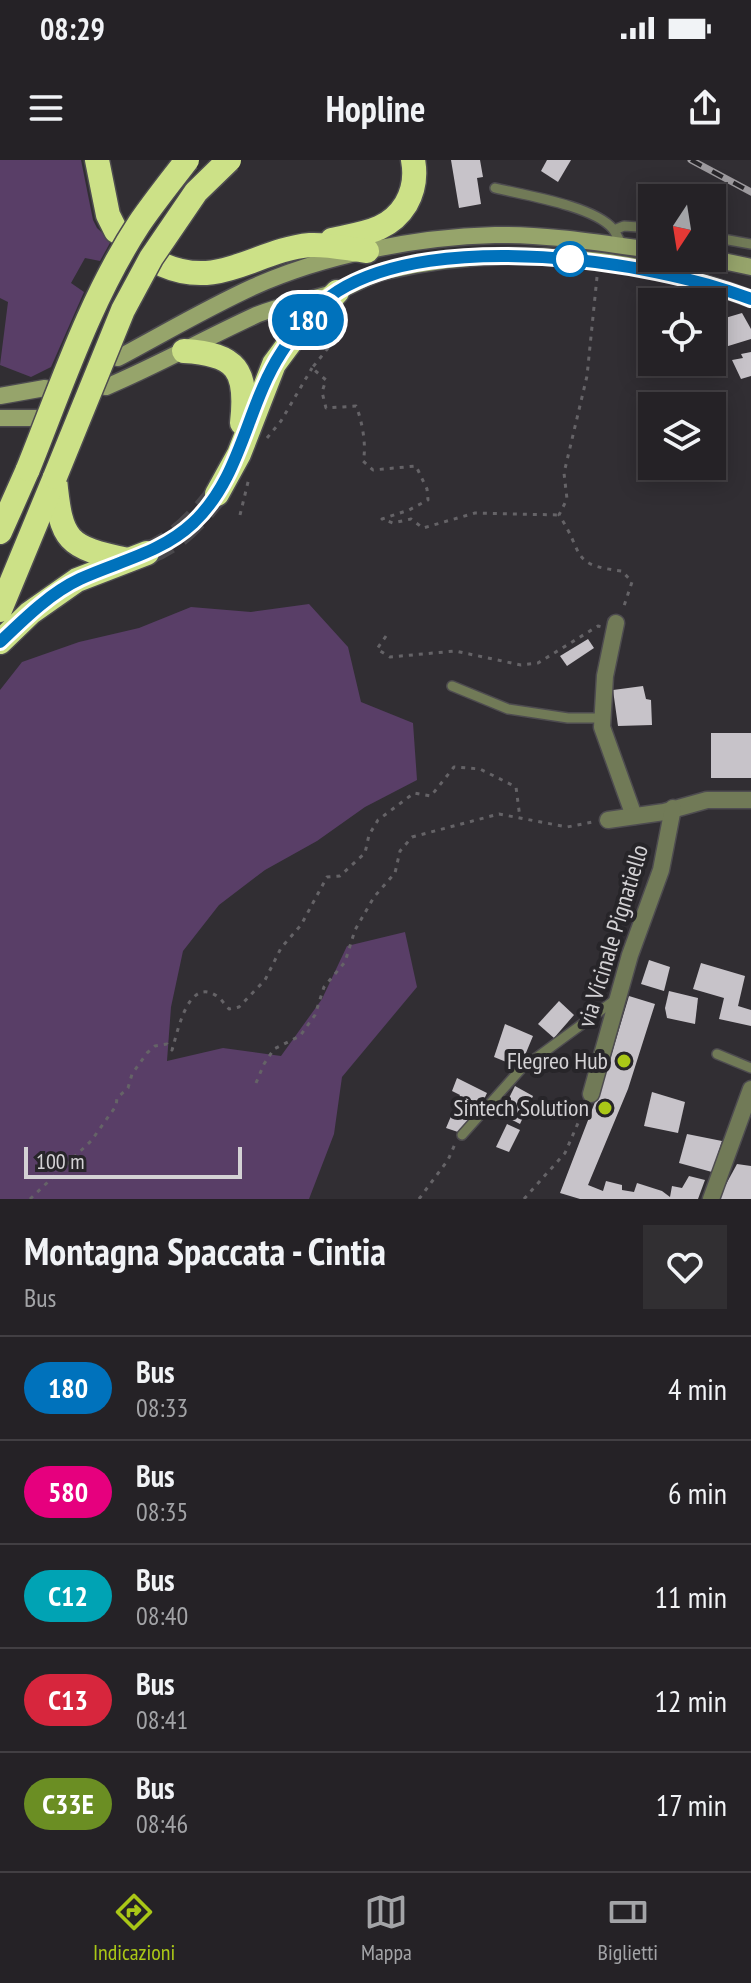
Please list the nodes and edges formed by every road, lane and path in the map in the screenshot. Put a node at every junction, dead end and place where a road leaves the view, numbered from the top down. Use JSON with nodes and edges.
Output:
{"nodes":[{"id":1,"x":97,"y":160,"type":"edge"},
{"id":2,"x":187,"y":160,"type":"edge"},
{"id":3,"x":229,"y":160,"type":"edge"},
{"id":4,"x":413,"y":160,"type":"edge"},
{"id":5,"x":495,"y":188,"type":"dead end"},
{"id":6,"x":638,"y":227,"type":"edge"},
{"id":7,"x":614,"y":230,"type":"junction"},
{"id":8,"x":116,"y":231,"type":"dead end"},
{"id":9,"x":726,"y":240,"type":"edge"},
{"id":10,"x":751,"y":244,"type":"edge"},
{"id":11,"x":311,"y":245,"type":"junction"},
{"id":12,"x":622,"y":246,"type":"junction"},
{"id":13,"x":638,"y":248,"type":"edge"},
{"id":14,"x":367,"y":251,"type":"junction"},
{"id":15,"x":726,"y":262,"type":"edge"},
{"id":16,"x":163,"y":265,"type":"dead end"},
{"id":17,"x":751,"y":267,"type":"edge"},
{"id":18,"x":597,"y":282,"type":"dead end"},
{"id":19,"x":338,"y":299,"type":"junction"},
{"id":20,"x":751,"y":299,"type":"edge"},
{"id":21,"x":184,"y":351,"type":"junction"},
{"id":22,"x":118,"y":358,"type":"dead end"},
{"id":23,"x":312,"y":368,"type":"junction"},
{"id":24,"x":106,"y":387,"type":"dead end"},
{"id":25,"x":45,"y":388,"type":"dead end"},
{"id":26,"x":0,"y":396,"type":"edge"},
{"id":27,"x":0,"y":418,"type":"edge"},
{"id":28,"x":36,"y":418,"type":"dead end"},
{"id":29,"x":264,"y":442,"type":"dead end"},
{"id":30,"x":245,"y":461,"type":"junction"},
{"id":31,"x":55,"y":477,"type":"junction"},
{"id":32,"x":217,"y":494,"type":"tunnel mouth"},
{"id":33,"x":240,"y":515,"type":"dead end"},
{"id":34,"x":559,"y":515,"type":"junction"},
{"id":35,"x":0,"y":532,"type":"edge"},
{"id":36,"x":0,"y":610,"type":"edge"},
{"id":37,"x":615,"y":626,"type":"junction"},
{"id":38,"x":386,"y":636,"type":"dead end"},
{"id":39,"x":0,"y":642,"type":"edge"},
{"id":40,"x":452,"y":686,"type":"dead end"},
{"id":41,"x":603,"y":718,"type":"junction"},
{"id":42,"x":751,"y":800,"type":"edge"},
{"id":43,"x":673,"y":808,"type":"junction"},
{"id":44,"x":634,"y":816,"type":"junction"},
{"id":45,"x":520,"y":818,"type":"junction"},
{"id":46,"x":608,"y":820,"type":"joint"},
{"id":47,"x":618,"y":999,"type":"junction"},
{"id":48,"x":717,"y":1054,"type":"dead end"},
{"id":49,"x":751,"y":1068,"type":"edge"},
{"id":50,"x":256,"y":1083,"type":"dead end"},
{"id":51,"x":751,"y":1089,"type":"edge"},
{"id":52,"x":591,"y":1094,"type":"joint"},
{"id":53,"x":462,"y":1135,"type":"joint"},
{"id":54,"x":30,"y":1199,"type":"edge"},
{"id":55,"x":419,"y":1199,"type":"edge"},
{"id":56,"x":524,"y":1199,"type":"edge"},
{"id":57,"x":711,"y":1199,"type":"edge"}],
"edges":[{"from":1,"to":8,"type":"highway"},
{"from":2,"to":35,"type":"highway","bridge":true},
{"from":3,"to":31,"type":"highway","bridge":true},
{"from":4,"to":11,"type":"highway"},
{"from":5,"to":7,"type":"lane"},
{"from":6,"to":7,"type":"lane"},
{"from":7,"to":12,"type":"lane"},
{"from":9,"to":10,"type":"lane"},
{"from":11,"to":14,"type":"highway"},
{"from":11,"to":16,"type":"highway"},
{"from":12,"to":13,"type":"street"},
{"from":12,"to":14,"type":"street"},
{"from":14,"to":22,"type":"street"},
{"from":15,"to":17,"type":"street"},
{"from":18,"to":34,"type":"path"},
{"from":19,"to":20,"type":"street"},
{"from":19,"to":21,"type":"street"},
{"from":19,"to":23,"type":"path"},
{"from":19,"to":30,"type":"highway"},
{"from":21,"to":24,"type":"street"},
{"from":21,"to":30,"type":"highway"},
{"from":23,"to":29,"type":"path"},
{"from":23,"to":34,"type":"path"},
{"from":25,"to":26,"type":"street"},
{"from":27,"to":28,"type":"street"},
{"from":30,"to":32,"type":"highway"},
{"from":30,"to":33,"type":"path"},
{"from":31,"to":36,"type":"highway"},
{"from":31,"to":39,"type":"highway"},
{"from":34,"to":37,"type":"path"},
{"from":37,"to":38,"type":"path"},
{"from":37,"to":41,"type":"street"},
{"from":40,"to":41,"type":"lane"},
{"from":41,"to":44,"type":"street"},
{"from":42,"to":43,"type":"street","name":"via Vicinale Pignatiello"},
{"from":43,"to":44,"type":"street","name":"via Vicinale Pignatiello"},
{"from":43,"to":47,"type":"street","name":"via Vicinale Pignatiello"},
{"from":44,"to":46,"type":"street","name":"via Vicinale Pignatiello"},
{"from":45,"to":46,"type":"path"},
{"from":45,"to":50,"type":"path"},
{"from":45,"to":54,"type":"path"},
{"from":47,"to":52,"type":"street","name":"via Vicinale Pignatiello"},
{"from":47,"to":53,"type":"lane"},
{"from":48,"to":49,"type":"lane"},
{"from":51,"to":57,"type":"street"},
{"from":52,"to":56,"type":"path"},
{"from":53,"to":55,"type":"path"}]}
